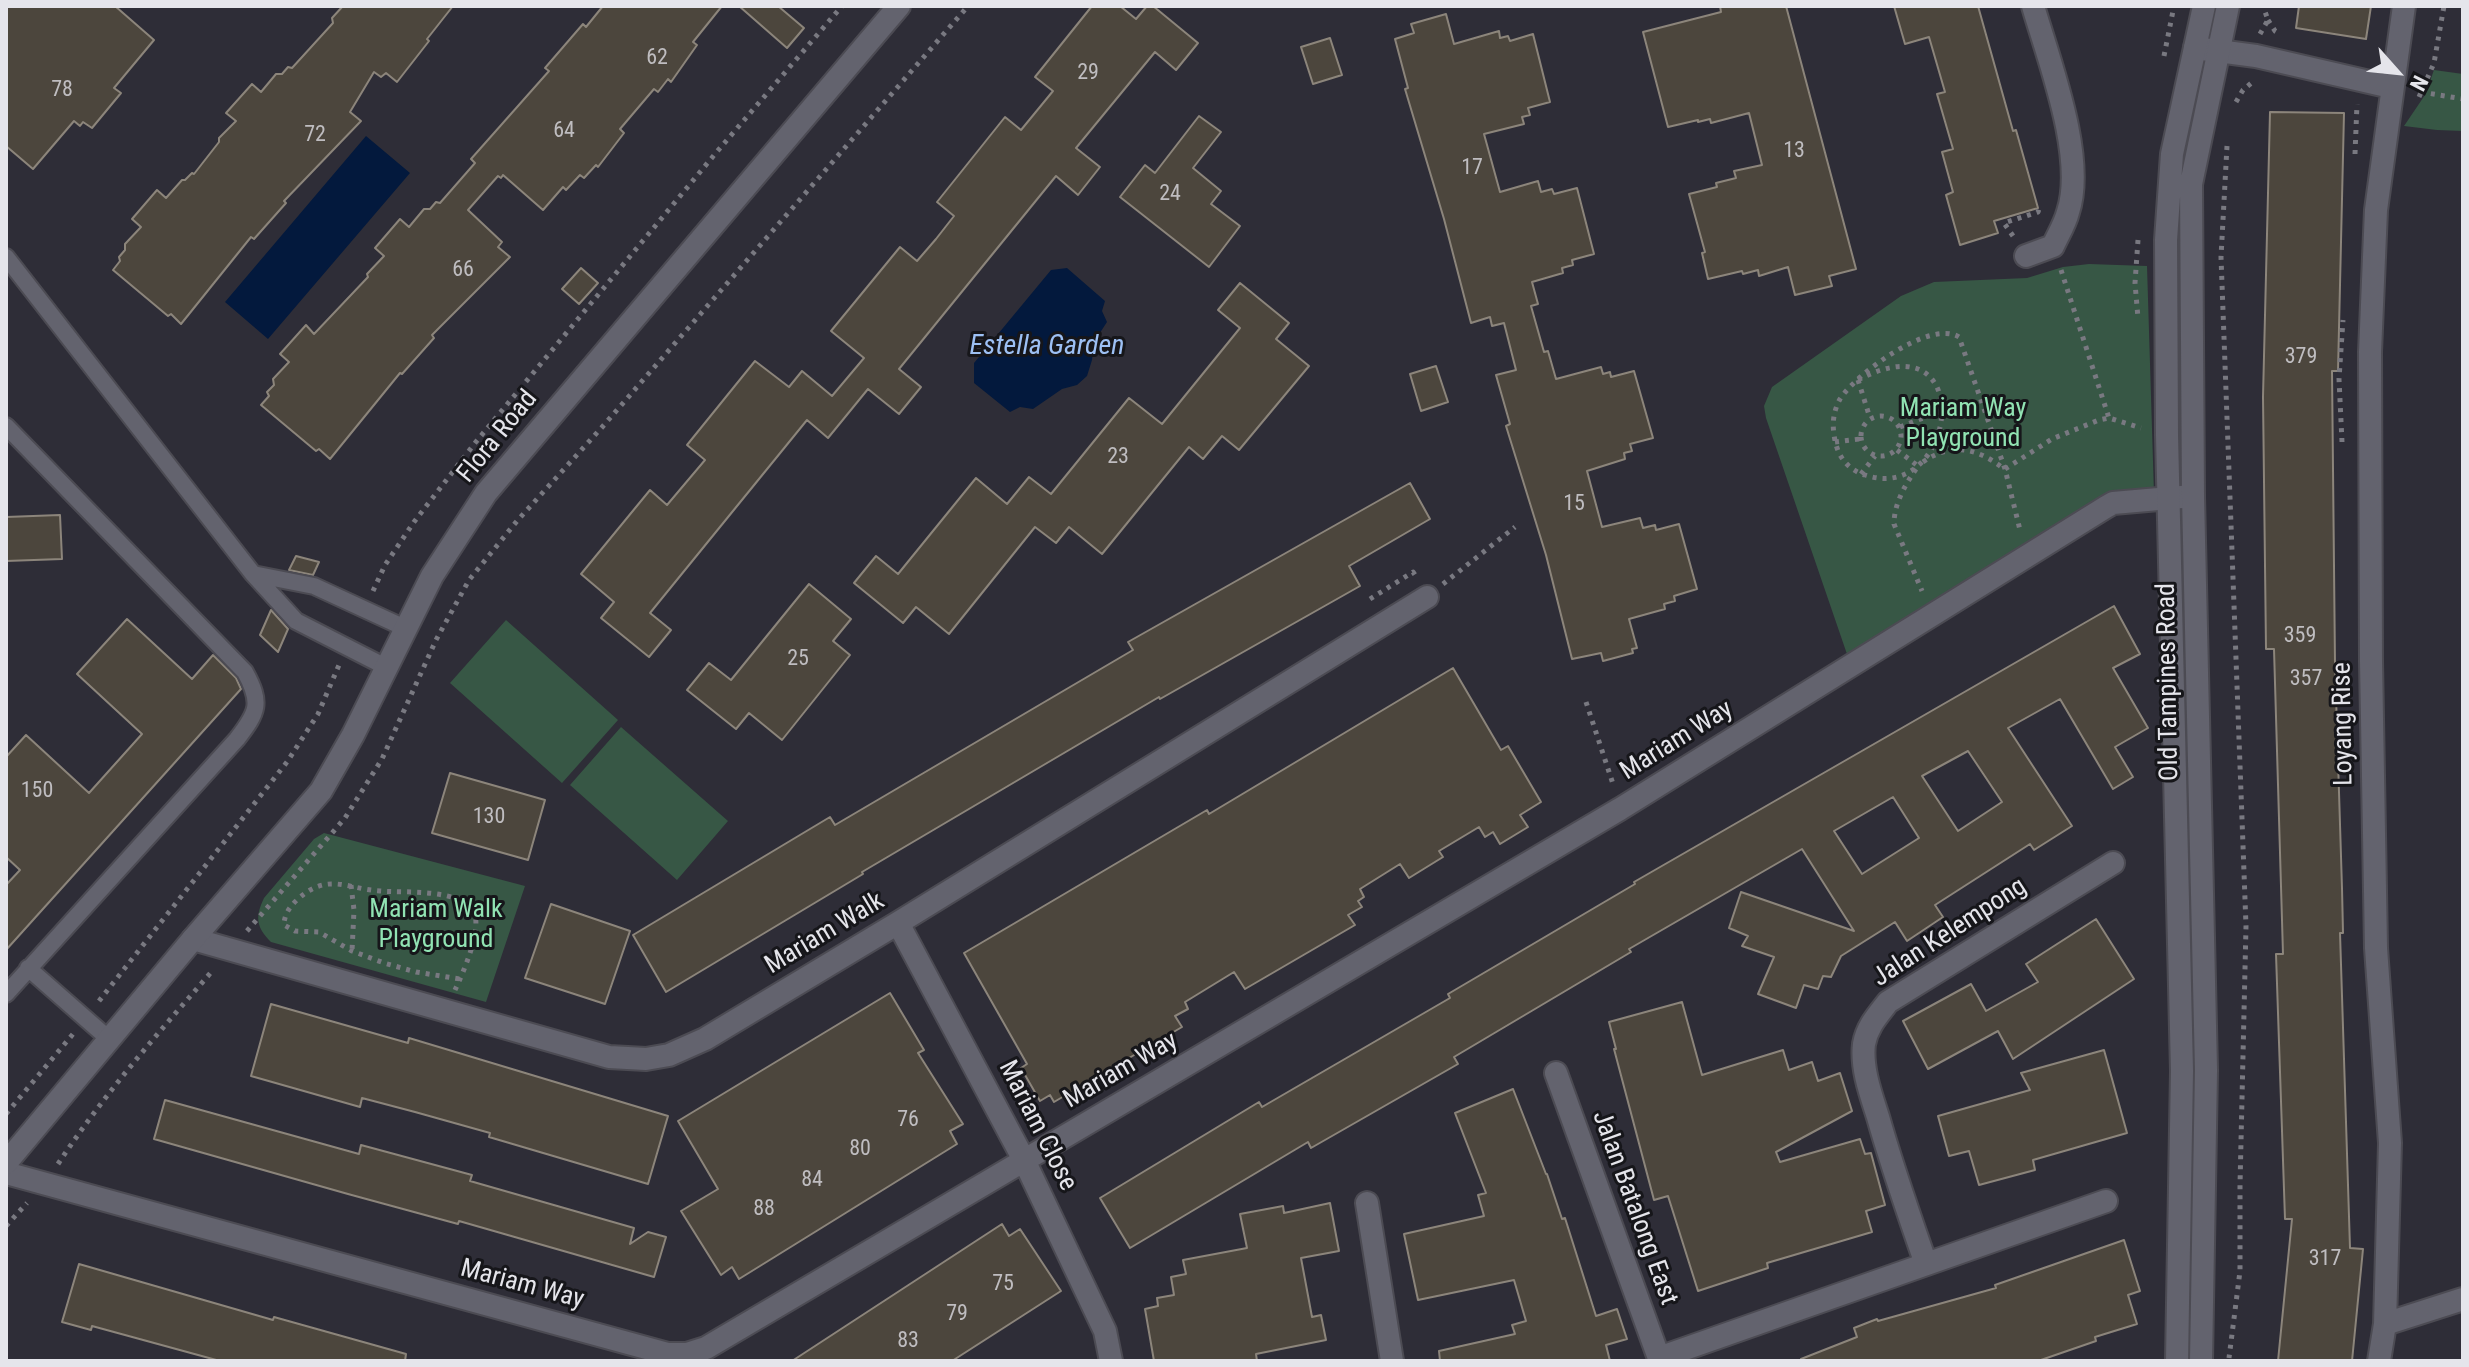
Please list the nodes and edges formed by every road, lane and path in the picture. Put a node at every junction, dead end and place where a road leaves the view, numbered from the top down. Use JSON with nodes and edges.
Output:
{"nodes":[{"id":1,"x":842,"y":6,"type":"edge"},
{"id":2,"x":899,"y":6,"type":"edge"},
{"id":3,"x":968,"y":6,"type":"edge"},
{"id":4,"x":2033,"y":6,"type":"edge"},
{"id":5,"x":2204,"y":6,"type":"edge"},
{"id":6,"x":2228,"y":6,"type":"edge"},
{"id":7,"x":2263,"y":6,"type":"edge"},
{"id":8,"x":2404,"y":6,"type":"edge"},
{"id":9,"x":2444,"y":6,"type":"edge"},
{"id":10,"x":2195,"y":48,"type":"junction"},
{"id":11,"x":2218,"y":52,"type":"junction"},
{"id":12,"x":2256,"y":56,"type":"junction"},
{"id":13,"x":2391,"y":87,"type":"junction"},
{"id":14,"x":2421,"y":92,"type":"junction"},
{"id":15,"x":2463,"y":99,"type":"edge"},
{"id":16,"x":2416,"y":107,"type":"dead end"},
{"id":17,"x":2231,"y":114,"type":"dead end"},
{"id":18,"x":2227,"y":139,"type":"dead end"},
{"id":19,"x":2043,"y":200,"type":"dead end"},
{"id":20,"x":2053,"y":246,"type":"junction"},
{"id":21,"x":2026,"y":256,"type":"joint"},
{"id":22,"x":6,"y":257,"type":"edge"},
{"id":23,"x":1858,"y":380,"type":"junction"},
{"id":24,"x":1944,"y":410,"type":"junction"},
{"id":25,"x":1870,"y":418,"type":"junction"},
{"id":26,"x":2109,"y":418,"type":"junction"},
{"id":27,"x":6,"y":426,"type":"edge"},
{"id":28,"x":1900,"y":427,"type":"junction"},
{"id":29,"x":2167,"y":435,"type":"junction"},
{"id":30,"x":1860,"y":439,"type":"junction"},
{"id":31,"x":1835,"y":442,"type":"junction"},
{"id":32,"x":1897,"y":450,"type":"junction"},
{"id":33,"x":1875,"y":456,"type":"junction"},
{"id":34,"x":1918,"y":466,"type":"junction"},
{"id":35,"x":2005,"y":469,"type":"junction"},
{"id":36,"x":1861,"y":474,"type":"junction"},
{"id":37,"x":2193,"y":496,"type":"junction"},
{"id":38,"x":2169,"y":497,"type":"junction"},
{"id":39,"x":1515,"y":527,"type":"dead end"},
{"id":40,"x":2020,"y":531,"type":"dead end"},
{"id":41,"x":253,"y":574,"type":"junction"},
{"id":42,"x":1922,"y":591,"type":"dead end"},
{"id":43,"x":1427,"y":597,"type":"junction"},
{"id":44,"x":1359,"y":606,"type":"dead end"},
{"id":45,"x":365,"y":610,"type":"junction"},
{"id":46,"x":405,"y":628,"type":"junction"},
{"id":47,"x":436,"y":640,"type":"dead end"},
{"id":48,"x":347,"y":647,"type":"junction"},
{"id":49,"x":386,"y":667,"type":"junction"},
{"id":50,"x":1586,"y":702,"type":"dead end"},
{"id":51,"x":1620,"y":809,"type":"junction"},
{"id":52,"x":2113,"y":863,"type":"dead end"},
{"id":53,"x":351,"y":885,"type":"junction"},
{"id":54,"x":898,"y":923,"type":"junction"},
{"id":55,"x":242,"y":936,"type":"dead end"},
{"id":56,"x":193,"y":939,"type":"junction"},
{"id":57,"x":258,"y":940,"type":"dead end"},
{"id":58,"x":352,"y":951,"type":"junction"},
{"id":59,"x":28,"y":968,"type":"junction"},
{"id":60,"x":440,"y":986,"type":"dead end"},
{"id":61,"x":455,"y":990,"type":"dead end"},
{"id":62,"x":6,"y":994,"type":"edge"},
{"id":63,"x":86,"y":1018,"type":"junction"},
{"id":64,"x":110,"y":1040,"type":"junction"},
{"id":65,"x":1556,"y":1073,"type":"dead end"},
{"id":66,"x":6,"y":1114,"type":"edge"},
{"id":67,"x":1024,"y":1160,"type":"junction"},
{"id":68,"x":6,"y":1163,"type":"edge"},
{"id":69,"x":57,"y":1164,"type":"dead end"},
{"id":70,"x":71,"y":1169,"type":"dead end"},
{"id":71,"x":6,"y":1173,"type":"edge"},
{"id":72,"x":2106,"y":1201,"type":"dead end"},
{"id":73,"x":1367,"y":1203,"type":"dead end"},
{"id":74,"x":1926,"y":1264,"type":"junction"},
{"id":75,"x":2463,"y":1299,"type":"edge"},
{"id":76,"x":2385,"y":1324,"type":"junction"},
{"id":77,"x":1660,"y":1359,"type":"edge"},
{"id":78,"x":1111,"y":1361,"type":"edge"},
{"id":79,"x":1392,"y":1361,"type":"edge"},
{"id":80,"x":2177,"y":1361,"type":"edge"},
{"id":81,"x":2201,"y":1361,"type":"edge"},
{"id":82,"x":2229,"y":1361,"type":"edge"},
{"id":83,"x":2379,"y":1361,"type":"edge"}],
"edges":[{"from":1,"to":45,"type":"path"},
{"from":2,"to":46,"type":"street","name":"Flora Road"},
{"from":3,"to":47,"type":"path"},
{"from":4,"to":20,"type":"street"},
{"from":5,"to":10,"type":"street","name":"Old Tampines Road"},
{"from":6,"to":11,"type":"street","name":"Old Tampines Road"},
{"from":7,"to":12,"type":"path"},
{"from":8,"to":13,"type":"street","name":"Loyang Rise"},
{"from":9,"to":14,"type":"path"},
{"from":10,"to":11,"type":"street"},
{"from":10,"to":29,"type":"street","name":"Old Tampines Road"},
{"from":11,"to":12,"type":"street"},
{"from":11,"to":37,"type":"street","name":"Old Tampines Road"},
{"from":12,"to":13,"type":"street"},
{"from":12,"to":17,"type":"path"},
{"from":13,"to":14,"type":"path"},
{"from":13,"to":76,"type":"street","name":"Loyang Rise"},
{"from":14,"to":15,"type":"path"},
{"from":14,"to":16,"type":"path"},
{"from":18,"to":82,"type":"path"},
{"from":19,"to":21,"type":"path"},
{"from":20,"to":21,"type":"street"},
{"from":20,"to":26,"type":"path"},
{"from":22,"to":41,"type":"lane"},
{"from":23,"to":24,"type":"path"},
{"from":23,"to":25,"type":"path"},
{"from":23,"to":31,"type":"path"},
{"from":23,"to":35,"type":"path"},
{"from":24,"to":28,"type":"path"},
{"from":24,"to":34,"type":"path"},
{"from":25,"to":28,"type":"path"},
{"from":25,"to":30,"type":"path"},
{"from":26,"to":29,"type":"path"},
{"from":26,"to":35,"type":"path"},
{"from":27,"to":59,"type":"lane"},
{"from":28,"to":32,"type":"path"},
{"from":29,"to":38,"type":"street","name":"Old Tampines Road"},
{"from":30,"to":31,"type":"path"},
{"from":30,"to":33,"type":"path"},
{"from":31,"to":36,"type":"path"},
{"from":32,"to":33,"type":"path"},
{"from":32,"to":34,"type":"path"},
{"from":33,"to":36,"type":"path"},
{"from":34,"to":35,"type":"path"},
{"from":34,"to":36,"type":"path"},
{"from":34,"to":42,"type":"path"},
{"from":35,"to":40,"type":"path"},
{"from":37,"to":38,"type":"street","name":"Mariam Way"},
{"from":37,"to":81,"type":"street","name":"Old Tampines Road"},
{"from":38,"to":51,"type":"street","name":"Mariam Way"},
{"from":38,"to":80,"type":"street","name":"Old Tampines Road"},
{"from":39,"to":43,"type":"path"},
{"from":41,"to":45,"type":"lane"},
{"from":41,"to":48,"type":"lane"},
{"from":43,"to":44,"type":"path"},
{"from":43,"to":54,"type":"street","name":"Mariam Walk"},
{"from":45,"to":46,"type":"lane"},
{"from":46,"to":49,"type":"street","name":"Flora Road"},
{"from":48,"to":49,"type":"lane"},
{"from":48,"to":63,"type":"path"},
{"from":49,"to":56,"type":"street","name":"Flora Road"},
{"from":50,"to":51,"type":"path"},
{"from":51,"to":67,"type":"street","name":"Mariam Way"},
{"from":52,"to":74,"type":"street","name":"Jalan Kelempong"},
{"from":53,"to":58,"type":"path"},
{"from":53,"to":58,"type":"path"},
{"from":53,"to":58,"type":"path"},
{"from":54,"to":56,"type":"street","name":"Mariam Walk"},
{"from":54,"to":67,"type":"street","name":"Mariam Close"},
{"from":55,"to":57,"type":"path"},
{"from":56,"to":64,"type":"street"},
{"from":59,"to":62,"type":"lane"},
{"from":59,"to":63,"type":"lane"},
{"from":60,"to":61,"type":"path"},
{"from":63,"to":64,"type":"lane"},
{"from":63,"to":66,"type":"path"},
{"from":64,"to":68,"type":"street"},
{"from":65,"to":77,"type":"street","name":"Jalan Batalong East"},
{"from":67,"to":71,"type":"street","name":"Mariam Way"},
{"from":67,"to":78,"type":"street","name":"Mariam Close"},
{"from":69,"to":70,"type":"path"},
{"from":72,"to":74,"type":"street"},
{"from":73,"to":79,"type":"street"},
{"from":74,"to":77,"type":"street"},
{"from":75,"to":76,"type":"street"},
{"from":76,"to":83,"type":"street","name":"Loyang Rise"}]}
